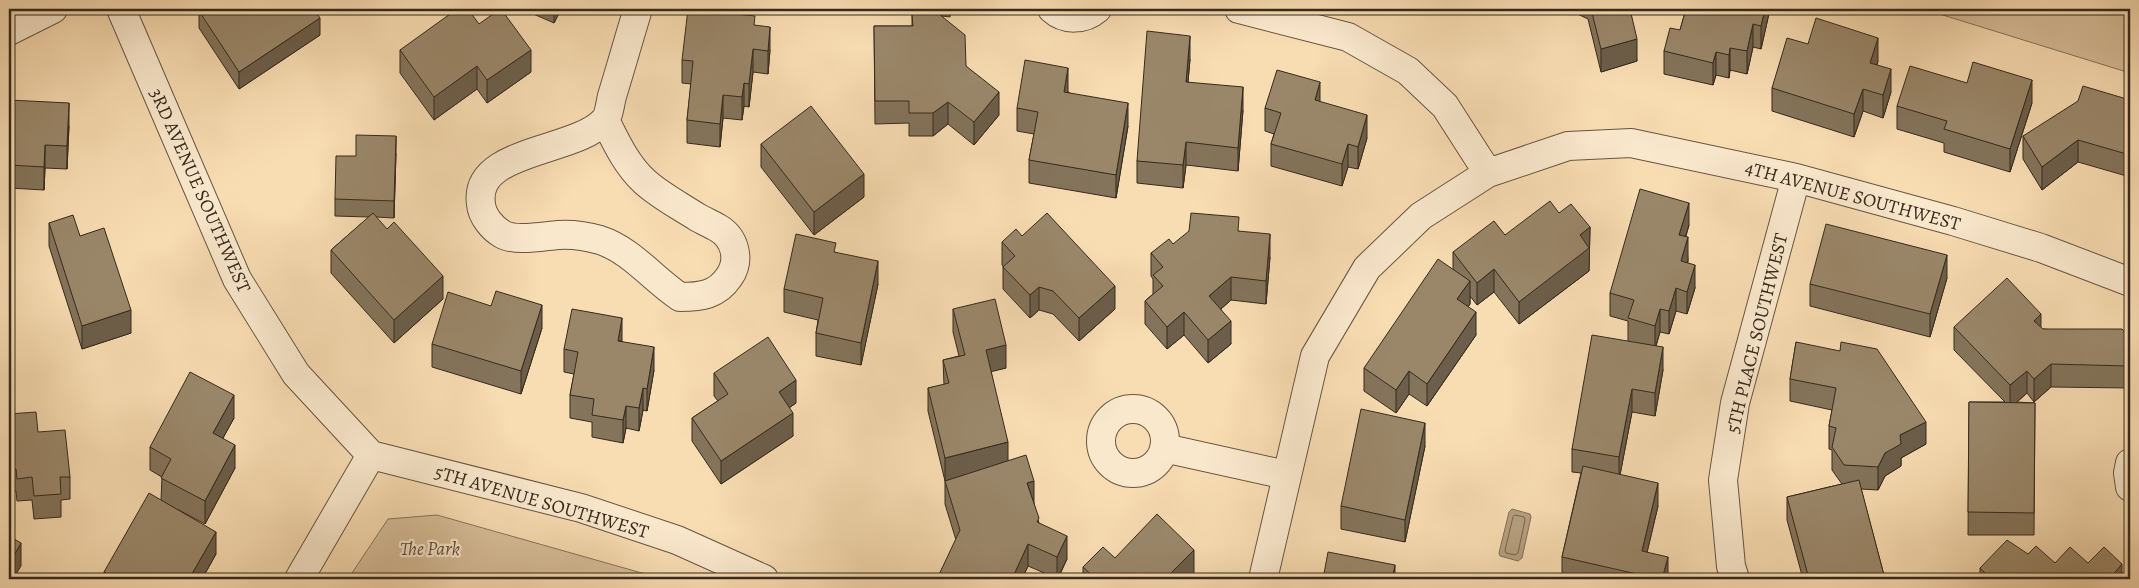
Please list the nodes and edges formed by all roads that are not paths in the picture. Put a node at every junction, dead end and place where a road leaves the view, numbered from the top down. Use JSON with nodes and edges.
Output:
{"nodes":[{"id":1,"x":53,"y":9,"type":"edge"},
{"id":2,"x":121,"y":9,"type":"edge"},
{"id":3,"x":638,"y":9,"type":"edge"},
{"id":4,"x":1052,"y":9,"type":"edge"},
{"id":5,"x":1097,"y":9,"type":"edge"},
{"id":6,"x":1238,"y":9,"type":"edge"},
{"id":7,"x":9,"y":31,"type":"edge"},
{"id":8,"x":605,"y":120,"type":"junction"},
{"id":9,"x":1488,"y":174,"type":"junction"},
{"id":10,"x":1796,"y":178,"type":"junction"},
{"id":11,"x":2130,"y":282,"type":"edge"},
{"id":12,"x":1164,"y":448,"type":"dead end"},
{"id":13,"x":371,"y":455,"type":"junction"},
{"id":14,"x":2130,"y":464,"type":"edge"},
{"id":15,"x":1286,"y":475,"type":"junction"},
{"id":16,"x":2130,"y":487,"type":"edge"},
{"id":17,"x":299,"y":579,"type":"edge"},
{"id":18,"x":764,"y":579,"type":"edge"},
{"id":19,"x":1263,"y":579,"type":"edge"},
{"id":20,"x":1735,"y":579,"type":"edge"}],
"edges":[{"from":1,"to":7,"type":"street"},
{"from":2,"to":13,"type":"street","name":"3RD AVENUE SOUTHWEST"},
{"from":3,"to":8,"type":"street"},
{"from":4,"to":5,"type":"street"},
{"from":6,"to":9,"type":"street"},
{"from":8,"to":8,"type":"street"},
{"from":9,"to":10,"type":"street","name":"4TH AVENUE SOUTHWEST"},
{"from":9,"to":15,"type":"street","name":"4TH AVENUE SOUTHWEST"},
{"from":10,"to":11,"type":"street","name":"4TH AVENUE SOUTHWEST"},
{"from":10,"to":20,"type":"street","name":"5TH PLACE SOUTHWEST"},
{"from":12,"to":15,"type":"street"},
{"from":13,"to":17,"type":"street"},
{"from":13,"to":18,"type":"street","name":"5TH AVENUE SOUTHWEST"},
{"from":14,"to":16,"type":"street"},
{"from":15,"to":19,"type":"street","name":"4TH AVENUE SOUTHWEST"}]}
